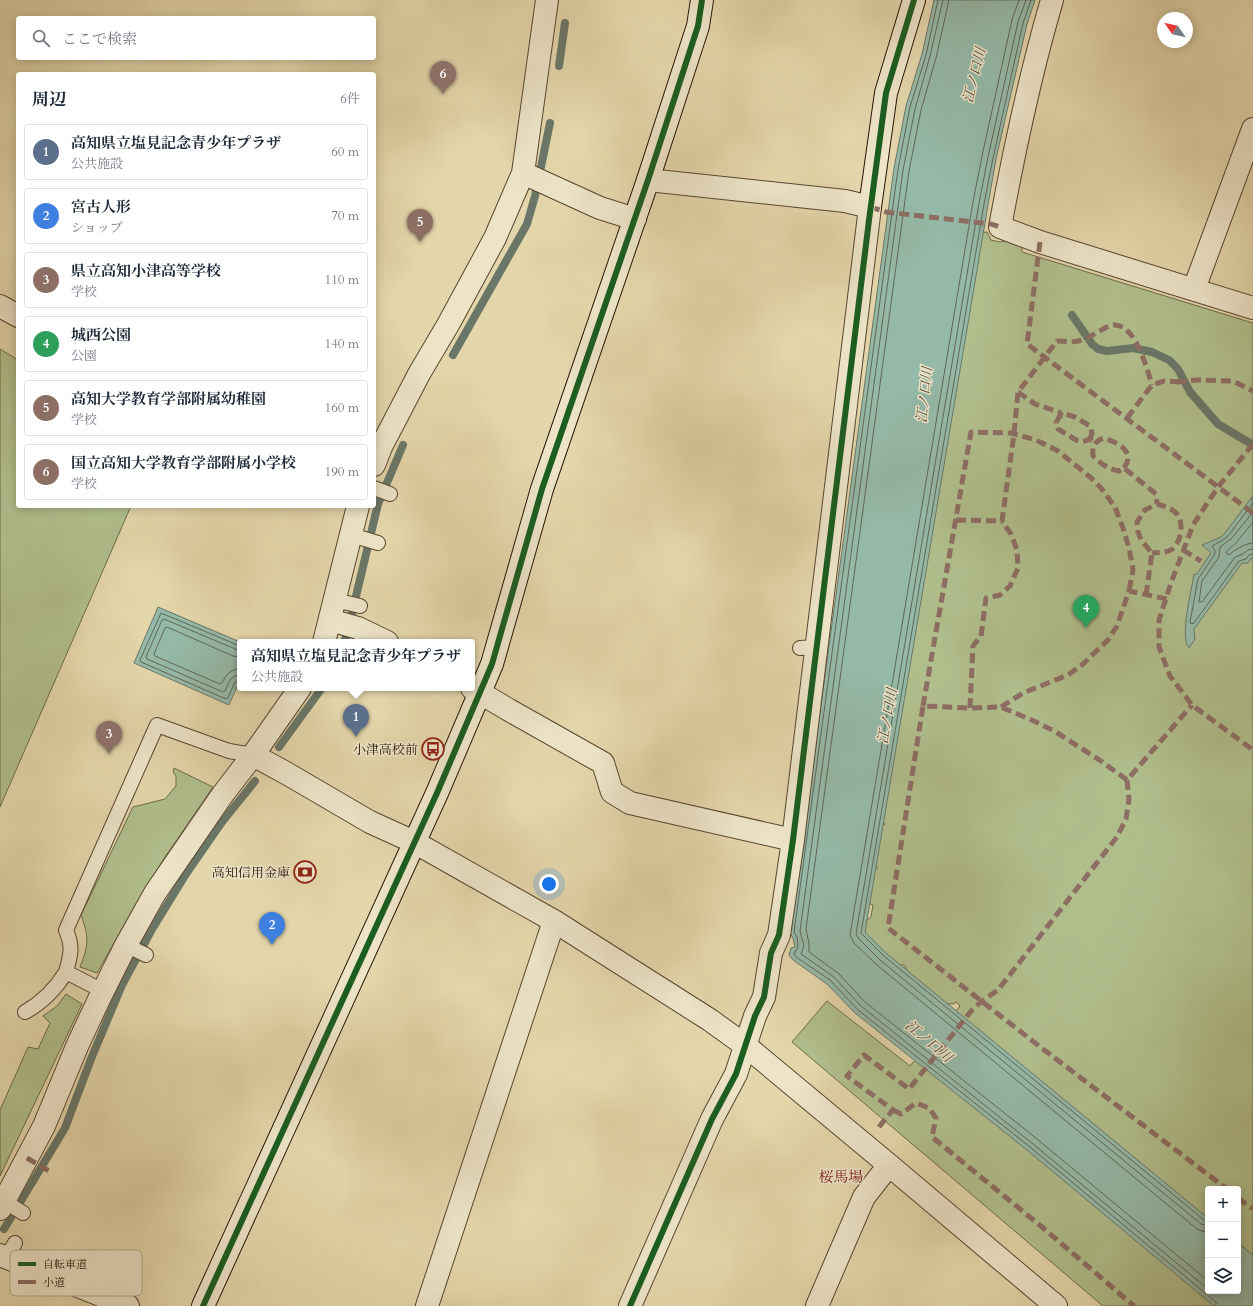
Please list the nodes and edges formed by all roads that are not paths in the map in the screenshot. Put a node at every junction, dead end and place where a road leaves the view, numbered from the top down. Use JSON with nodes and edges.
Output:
{"nodes":[{"id":1,"x":547,"y":0,"type":"edge"},
{"id":2,"x":702,"y":0,"type":"edge"},
{"id":3,"x":914,"y":0,"type":"edge"},
{"id":4,"x":1052,"y":0,"type":"edge"},
{"id":5,"x":1253,"y":129,"type":"edge"},
{"id":6,"x":523,"y":173,"type":"junction"},
{"id":7,"x":648,"y":180,"type":"junction"},
{"id":8,"x":870,"y":207,"type":"junction"},
{"id":9,"x":635,"y":219,"type":"junction"},
{"id":10,"x":1194,"y":289,"type":"junction"},
{"id":11,"x":0,"y":306,"type":"edge"},
{"id":12,"x":1253,"y":308,"type":"edge"},
{"id":13,"x":16,"y":315,"type":"edge"},
{"id":14,"x":376,"y":461,"type":"edge"},
{"id":15,"x":376,"y":488,"type":"edge"},
{"id":16,"x":390,"y":494,"type":"dead end"},
{"id":17,"x":358,"y":508,"type":"edge"},
{"id":18,"x":357,"y":536,"type":"junction"},
{"id":19,"x":378,"y":543,"type":"dead end"},
{"id":20,"x":345,"y":613,"type":"junction"},
{"id":21,"x":326,"y":639,"type":"edge"},
{"id":22,"x":382,"y":639,"type":"edge"},
{"id":23,"x":476,"y":690,"type":"edge"},
{"id":24,"x":298,"y":691,"type":"edge"},
{"id":25,"x":253,"y":755,"type":"junction"},
{"id":26,"x":794,"y":840,"type":"junction"},
{"id":27,"x":414,"y":842,"type":"junction"},
{"id":28,"x":554,"y":921,"type":"junction"},
{"id":29,"x":66,"y":972,"type":"junction"},
{"id":30,"x":103,"y":991,"type":"junction"},
{"id":31,"x":25,"y":1012,"type":"dead end"},
{"id":32,"x":746,"y":1046,"type":"junction"},
{"id":33,"x":889,"y":1164,"type":"junction"},
{"id":34,"x":5,"y":1205,"type":"edge"},
{"id":35,"x":23,"y":1212,"type":"dead end"},
{"id":36,"x":106,"y":1296,"type":"edge"},
{"id":37,"x":128,"y":1306,"type":"edge"},
{"id":38,"x":203,"y":1306,"type":"edge"},
{"id":39,"x":427,"y":1306,"type":"edge"},
{"id":40,"x":630,"y":1306,"type":"edge"},
{"id":41,"x":817,"y":1306,"type":"edge"},
{"id":42,"x":1056,"y":1306,"type":"edge"}],
"edges":[{"from":1,"to":6,"type":"street"},
{"from":2,"to":7,"type":"street"},
{"from":3,"to":8,"type":"street"},
{"from":4,"to":10,"type":"street"},
{"from":5,"to":10,"type":"street"},
{"from":6,"to":9,"type":"street"},
{"from":6,"to":14,"type":"street"},
{"from":7,"to":8,"type":"street"},
{"from":7,"to":9,"type":"street"},
{"from":8,"to":26,"type":"street"},
{"from":9,"to":23,"type":"street"},
{"from":10,"to":12,"type":"street"},
{"from":11,"to":13,"type":"street"},
{"from":15,"to":16,"type":"lane"},
{"from":17,"to":18,"type":"street"},
{"from":18,"to":19,"type":"lane"},
{"from":18,"to":20,"type":"street"},
{"from":20,"to":21,"type":"street"},
{"from":20,"to":22,"type":"street"},
{"from":23,"to":26,"type":"street"},
{"from":23,"to":27,"type":"street"},
{"from":24,"to":25,"type":"street"},
{"from":25,"to":27,"type":"street"},
{"from":25,"to":29,"type":"lane"},
{"from":25,"to":30,"type":"street"},
{"from":26,"to":32,"type":"street"},
{"from":27,"to":28,"type":"street"},
{"from":27,"to":38,"type":"street"},
{"from":28,"to":32,"type":"street"},
{"from":28,"to":39,"type":"street"},
{"from":29,"to":30,"type":"lane"},
{"from":29,"to":31,"type":"lane"},
{"from":30,"to":34,"type":"street"},
{"from":32,"to":33,"type":"street"},
{"from":32,"to":40,"type":"street"},
{"from":33,"to":41,"type":"street"},
{"from":33,"to":42,"type":"street"},
{"from":34,"to":35,"type":"lane"},
{"from":36,"to":37,"type":"street"}]}
